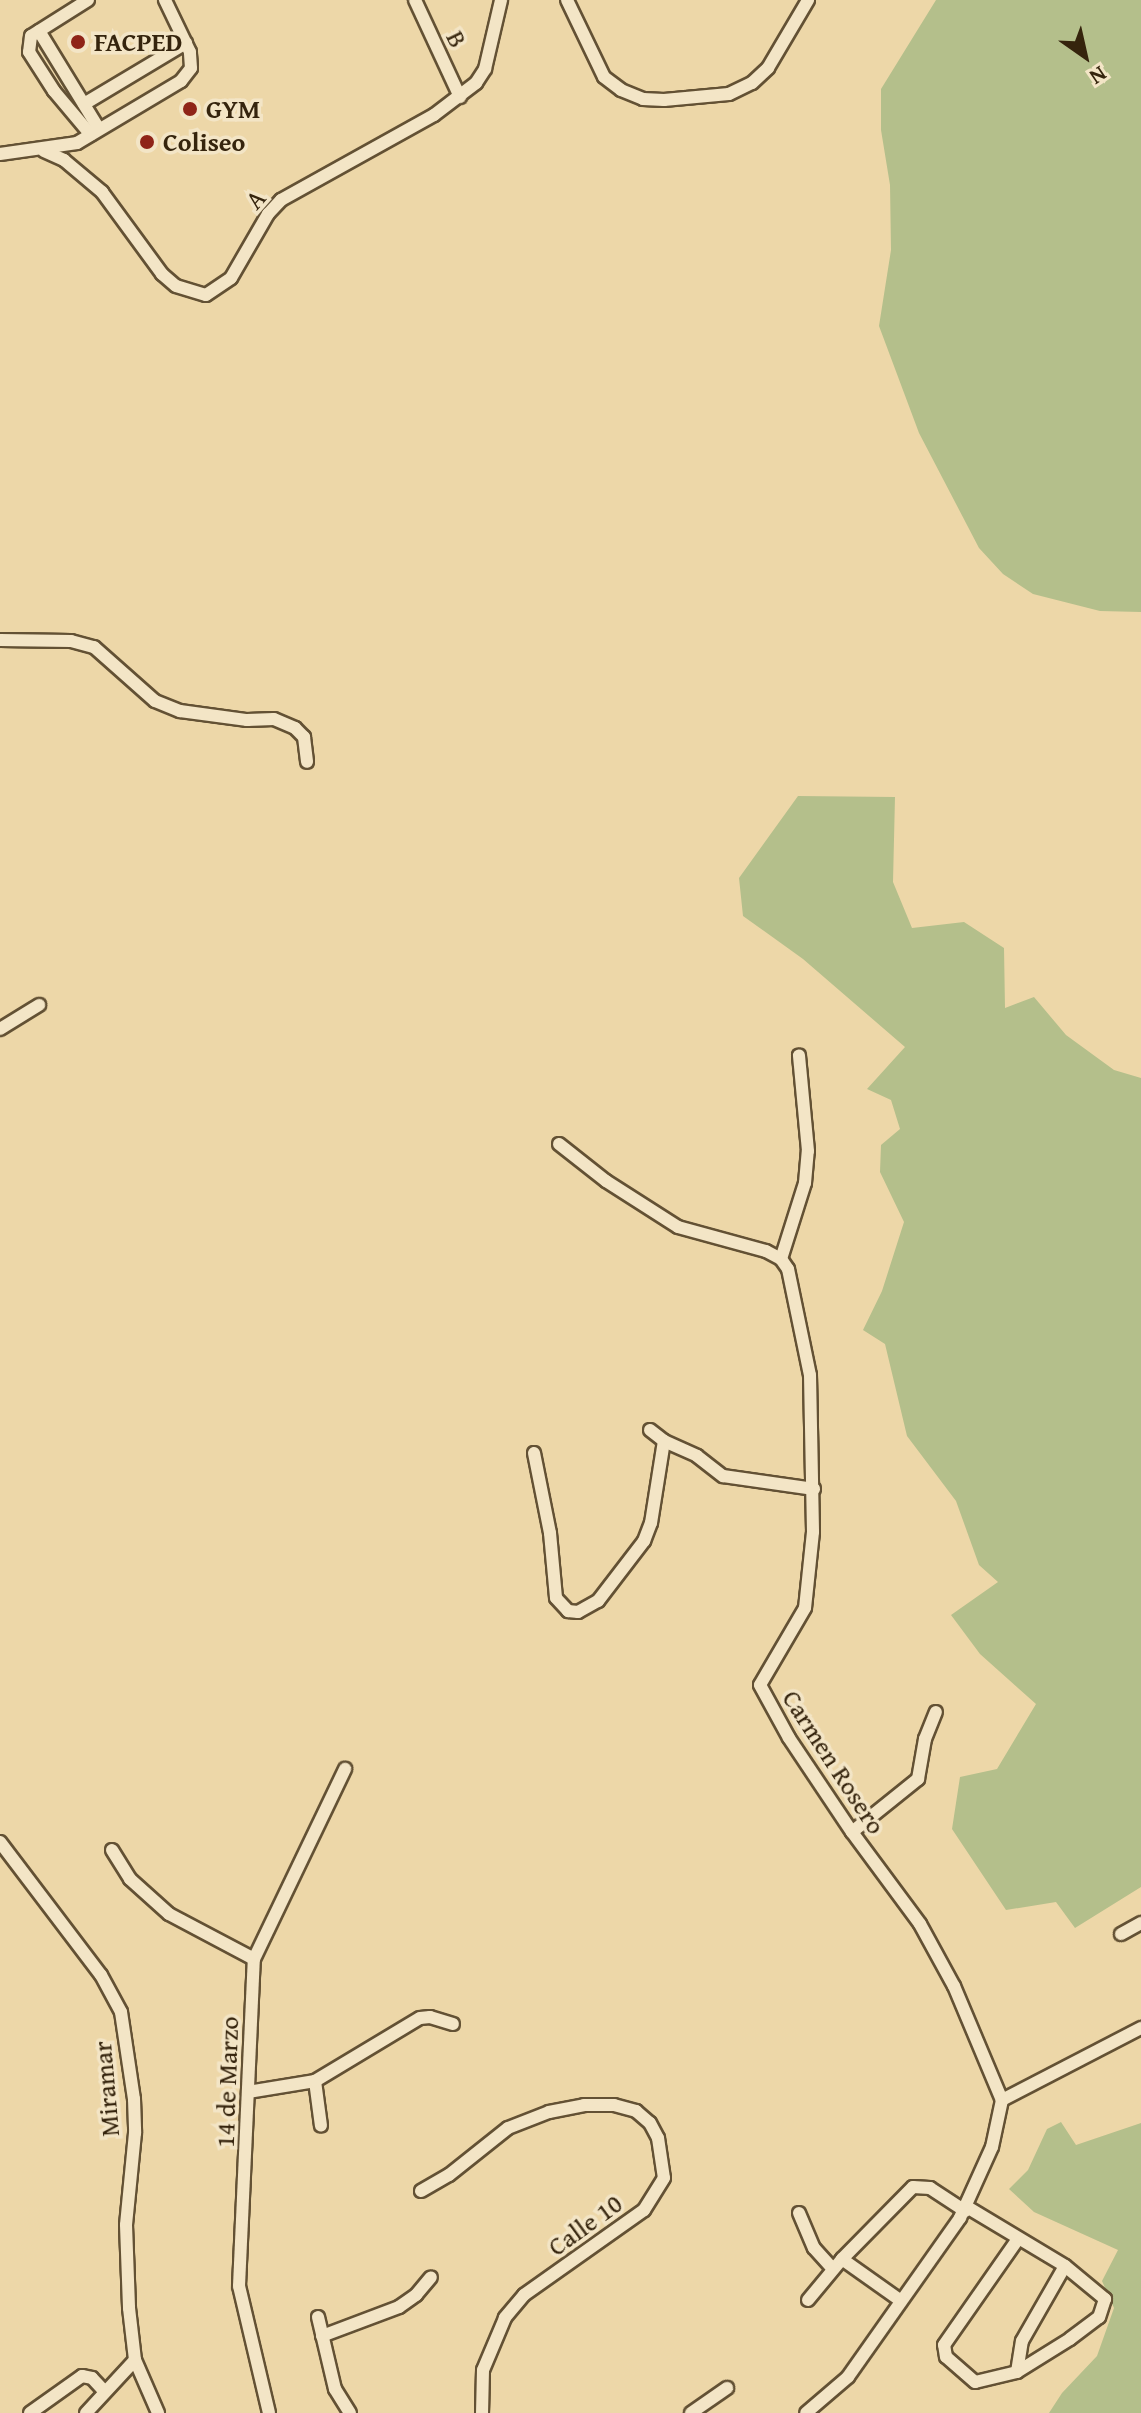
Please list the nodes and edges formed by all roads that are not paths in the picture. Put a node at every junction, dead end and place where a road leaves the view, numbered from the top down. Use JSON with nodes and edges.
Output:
{"nodes":[{"id":1,"x":88,"y":0,"type":"edge"},
{"id":2,"x":165,"y":0,"type":"edge"},
{"id":3,"x":415,"y":0,"type":"edge"},
{"id":4,"x":501,"y":0,"type":"edge"},
{"id":5,"x":567,"y":0,"type":"edge"},
{"id":6,"x":808,"y":0,"type":"edge"},
{"id":7,"x":39,"y":31,"type":"junction"},
{"id":8,"x":186,"y":43,"type":"junction"},
{"id":9,"x":70,"y":82,"type":"junction"},
{"id":10,"x":54,"y":91,"type":"junction"},
{"id":11,"x":460,"y":97,"type":"junction"},
{"id":12,"x":84,"y":104,"type":"junction"},
{"id":13,"x":95,"y":132,"type":"junction"},
{"id":14,"x":44,"y":151,"type":"junction"},
{"id":15,"x":0,"y":154,"type":"edge"},
{"id":16,"x":0,"y":640,"type":"edge"},
{"id":17,"x":307,"y":762,"type":"dead end"},
{"id":18,"x":39,"y":1005,"type":"dead end"},
{"id":19,"x":0,"y":1029,"type":"edge"},
{"id":20,"x":799,"y":1055,"type":"dead end"},
{"id":21,"x":559,"y":1144,"type":"dead end"},
{"id":22,"x":781,"y":1259,"type":"junction"},
{"id":23,"x":650,"y":1430,"type":"dead end"},
{"id":24,"x":664,"y":1441,"type":"junction"},
{"id":25,"x":534,"y":1453,"type":"dead end"},
{"id":26,"x":814,"y":1489,"type":"junction"},
{"id":27,"x":936,"y":1712,"type":"dead end"},
{"id":28,"x":345,"y":1769,"type":"dead end"},
{"id":29,"x":852,"y":1832,"type":"junction"},
{"id":30,"x":0,"y":1842,"type":"edge"},
{"id":31,"x":112,"y":1850,"type":"dead end"},
{"id":32,"x":1141,"y":1923,"type":"edge"},
{"id":33,"x":1121,"y":1934,"type":"dead end"},
{"id":34,"x":254,"y":1959,"type":"junction"},
{"id":35,"x":453,"y":2024,"type":"dead end"},
{"id":36,"x":1141,"y":2028,"type":"edge"},
{"id":37,"x":315,"y":2081,"type":"junction"},
{"id":38,"x":248,"y":2092,"type":"junction"},
{"id":39,"x":1002,"y":2100,"type":"junction"},
{"id":40,"x":321,"y":2126,"type":"dead end"},
{"id":41,"x":421,"y":2191,"type":"dead end"},
{"id":42,"x":966,"y":2209,"type":"junction"},
{"id":43,"x":799,"y":2213,"type":"dead end"},
{"id":44,"x":1018,"y":2239,"type":"junction"},
{"id":45,"x":838,"y":2264,"type":"junction"},
{"id":46,"x":1065,"y":2266,"type":"junction"},
{"id":47,"x":431,"y":2277,"type":"dead end"},
{"id":48,"x":808,"y":2300,"type":"dead end"},
{"id":49,"x":901,"y":2301,"type":"junction"},
{"id":50,"x":318,"y":2317,"type":"dead end"},
{"id":51,"x":322,"y":2336,"type":"junction"},
{"id":52,"x":135,"y":2360,"type":"junction"},
{"id":53,"x":1017,"y":2372,"type":"junction"},
{"id":54,"x":727,"y":2388,"type":"dead end"},
{"id":55,"x":105,"y":2392,"type":"junction"},
{"id":56,"x":30,"y":2413,"type":"edge"},
{"id":57,"x":86,"y":2413,"type":"edge"},
{"id":58,"x":158,"y":2413,"type":"edge"},
{"id":59,"x":269,"y":2413,"type":"edge"},
{"id":60,"x":350,"y":2413,"type":"edge"},
{"id":61,"x":482,"y":2413,"type":"edge"},
{"id":62,"x":691,"y":2413,"type":"edge"},
{"id":63,"x":806,"y":2413,"type":"edge"}],
"edges":[{"from":1,"to":7,"type":"street"},
{"from":2,"to":8,"type":"street"},
{"from":3,"to":11,"type":"street","name":"B"},
{"from":4,"to":11,"type":"street","name":"A"},
{"from":5,"to":6,"type":"street"},
{"from":7,"to":9,"type":"street"},
{"from":7,"to":10,"type":"street"},
{"from":8,"to":12,"type":"street"},
{"from":8,"to":13,"type":"street"},
{"from":9,"to":10,"type":"street"},
{"from":9,"to":12,"type":"street"},
{"from":10,"to":13,"type":"street"},
{"from":11,"to":14,"type":"street","name":"A"},
{"from":12,"to":13,"type":"street"},
{"from":13,"to":14,"type":"street"},
{"from":14,"to":15,"type":"street"},
{"from":16,"to":17,"type":"street"},
{"from":18,"to":19,"type":"street"},
{"from":20,"to":22,"type":"street"},
{"from":21,"to":22,"type":"street"},
{"from":22,"to":26,"type":"street","name":"Carmen Rosero"},
{"from":23,"to":24,"type":"street"},
{"from":24,"to":25,"type":"street"},
{"from":24,"to":26,"type":"street"},
{"from":26,"to":29,"type":"street","name":"Carmen Rosero"},
{"from":27,"to":29,"type":"street"},
{"from":28,"to":34,"type":"street","name":"14 de Marzo"},
{"from":29,"to":39,"type":"street","name":"Carmen Rosero"},
{"from":30,"to":52,"type":"street","name":"Miramar"},
{"from":31,"to":34,"type":"street"},
{"from":32,"to":33,"type":"street"},
{"from":34,"to":38,"type":"street","name":"14 de Marzo"},
{"from":35,"to":37,"type":"street"},
{"from":36,"to":39,"type":"street"},
{"from":37,"to":38,"type":"street"},
{"from":37,"to":40,"type":"street"},
{"from":38,"to":59,"type":"street","name":"14 de Marzo"},
{"from":39,"to":42,"type":"street"},
{"from":41,"to":61,"type":"street","name":"Calle 10"},
{"from":42,"to":44,"type":"street"},
{"from":42,"to":45,"type":"street"},
{"from":42,"to":49,"type":"street"},
{"from":43,"to":45,"type":"street"},
{"from":44,"to":46,"type":"street"},
{"from":44,"to":53,"type":"street"},
{"from":45,"to":48,"type":"street"},
{"from":45,"to":49,"type":"street"},
{"from":46,"to":53,"type":"street"},
{"from":46,"to":53,"type":"street"},
{"from":47,"to":51,"type":"street"},
{"from":49,"to":63,"type":"street"},
{"from":50,"to":51,"type":"street"},
{"from":51,"to":60,"type":"street"},
{"from":52,"to":55,"type":"street"},
{"from":52,"to":58,"type":"street","name":"Miramar"},
{"from":54,"to":62,"type":"street"},
{"from":55,"to":56,"type":"street"},
{"from":55,"to":57,"type":"street"}]}
